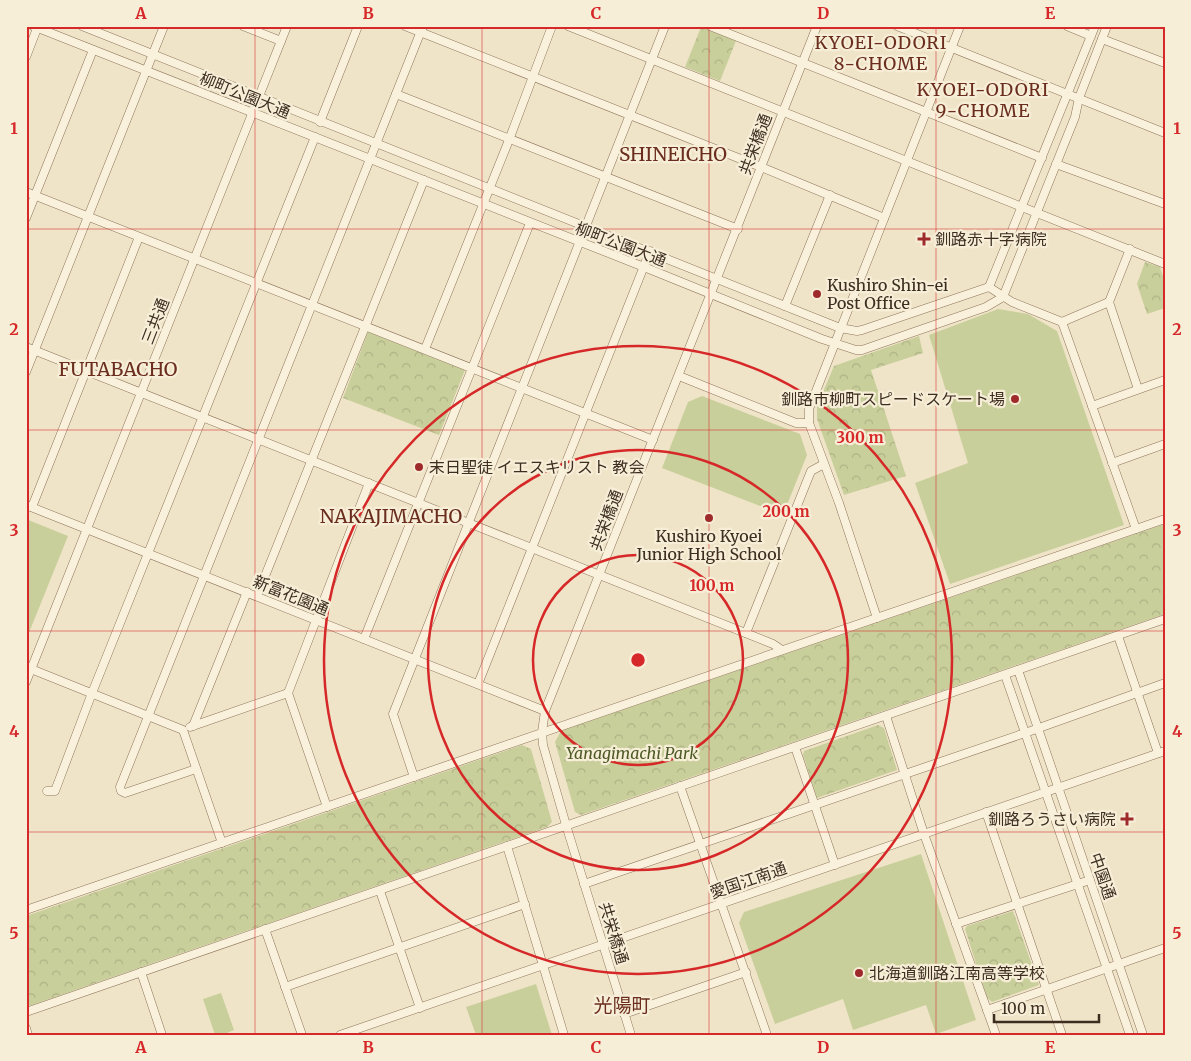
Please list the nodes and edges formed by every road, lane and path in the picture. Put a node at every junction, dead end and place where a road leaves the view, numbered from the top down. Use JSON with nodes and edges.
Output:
{"nodes":[{"id":1,"x":82,"y":26,"type":"edge"},
{"id":2,"x":164,"y":26,"type":"edge"},
{"id":3,"x":243,"y":26,"type":"edge"},
{"id":4,"x":287,"y":26,"type":"edge"},
{"id":5,"x":358,"y":26,"type":"edge"},
{"id":6,"x":405,"y":26,"type":"edge"},
{"id":7,"x":552,"y":26,"type":"edge"},
{"id":8,"x":568,"y":26,"type":"edge"},
{"id":9,"x":665,"y":26,"type":"edge"},
{"id":10,"x":710,"y":26,"type":"edge"},
{"id":11,"x":817,"y":26,"type":"edge"},
{"id":12,"x":897,"y":26,"type":"edge"},
{"id":13,"x":960,"y":26,"type":"edge"},
{"id":14,"x":1067,"y":26,"type":"edge"},
{"id":15,"x":1095,"y":26,"type":"edge"},
{"id":16,"x":1107,"y":26,"type":"edge"},
{"id":17,"x":36,"y":27,"type":"edge"},
{"id":18,"x":422,"y":29,"type":"edge"},
{"id":19,"x":1091,"y":36,"type":"junction"},
{"id":20,"x":1102,"y":39,"type":"junction"},
{"id":21,"x":281,"y":41,"type":"junction"},
{"id":22,"x":952,"y":48,"type":"junction"},
{"id":23,"x":93,"y":50,"type":"junction"},
{"id":24,"x":153,"y":54,"type":"junction"},
{"id":25,"x":26,"y":57,"type":"edge"},
{"id":26,"x":652,"y":60,"type":"junction"},
{"id":27,"x":803,"y":63,"type":"junction"},
{"id":28,"x":1165,"y":64,"type":"edge"},
{"id":29,"x":147,"y":70,"type":"junction"},
{"id":30,"x":532,"y":77,"type":"junction"},
{"id":31,"x":396,"y":94,"type":"junction"},
{"id":32,"x":1068,"y":94,"type":"junction"},
{"id":33,"x":258,"y":97,"type":"junction"},
{"id":34,"x":1079,"y":98,"type":"junction"},
{"id":35,"x":782,"y":112,"type":"junction"},
{"id":36,"x":926,"y":112,"type":"junction"},
{"id":37,"x":252,"y":113,"type":"junction"},
{"id":38,"x":630,"y":116,"type":"junction"},
{"id":39,"x":320,"y":122,"type":"junction"},
{"id":40,"x":1165,"y":132,"type":"edge"},
{"id":41,"x":314,"y":137,"type":"junction"},
{"id":42,"x":509,"y":140,"type":"junction"},
{"id":43,"x":376,"y":144,"type":"junction"},
{"id":44,"x":1042,"y":158,"type":"junction"},
{"id":45,"x":370,"y":160,"type":"junction"},
{"id":46,"x":907,"y":161,"type":"junction"},
{"id":47,"x":1056,"y":164,"type":"junction"},
{"id":48,"x":761,"y":167,"type":"junction"},
{"id":49,"x":606,"y":177,"type":"junction"},
{"id":50,"x":424,"y":180,"type":"junction"},
{"id":51,"x":489,"y":188,"type":"junction"},
{"id":52,"x":26,"y":192,"type":"edge"},
{"id":53,"x":35,"y":195,"type":"junction"},
{"id":54,"x":830,"y":195,"type":"junction"},
{"id":55,"x":482,"y":204,"type":"junction"},
{"id":56,"x":1165,"y":204,"type":"edge"},
{"id":57,"x":1022,"y":208,"type":"junction"},
{"id":58,"x":1037,"y":213,"type":"junction"},
{"id":59,"x":88,"y":216,"type":"junction"},
{"id":60,"x":26,"y":218,"type":"edge"},
{"id":61,"x":884,"y":218,"type":"junction"},
{"id":62,"x":530,"y":223,"type":"junction"},
{"id":63,"x":586,"y":227,"type":"junction"},
{"id":64,"x":738,"y":229,"type":"junction"},
{"id":65,"x":139,"y":236,"type":"junction"},
{"id":66,"x":580,"y":242,"type":"junction"},
{"id":67,"x":1130,"y":249,"type":"junction"},
{"id":68,"x":650,"y":251,"type":"junction"},
{"id":69,"x":195,"y":259,"type":"junction"},
{"id":70,"x":1164,"y":262,"type":"edge"},
{"id":71,"x":644,"y":267,"type":"junction"},
{"id":72,"x":718,"y":279,"type":"junction"},
{"id":73,"x":256,"y":282,"type":"junction"},
{"id":74,"x":989,"y":287,"type":"junction"},
{"id":75,"x":712,"y":294,"type":"junction"},
{"id":76,"x":1003,"y":297,"type":"junction"},
{"id":77,"x":1109,"y":302,"type":"junction"},
{"id":78,"x":313,"y":304,"type":"junction"},
{"id":79,"x":784,"y":306,"type":"junction"},
{"id":80,"x":1062,"y":322,"type":"junction"},
{"id":81,"x":366,"y":325,"type":"junction"},
{"id":82,"x":840,"y":328,"type":"junction"},
{"id":83,"x":834,"y":344,"type":"junction"},
{"id":84,"x":26,"y":347,"type":"edge"},
{"id":85,"x":425,"y":349,"type":"junction"},
{"id":86,"x":35,"y":351,"type":"junction"},
{"id":87,"x":473,"y":368,"type":"junction"},
{"id":88,"x":86,"y":370,"type":"junction"},
{"id":89,"x":26,"y":372,"type":"edge"},
{"id":90,"x":679,"y":376,"type":"junction"},
{"id":91,"x":1165,"y":380,"type":"edge"},
{"id":92,"x":523,"y":388,"type":"junction"},
{"id":93,"x":1138,"y":389,"type":"junction"},
{"id":94,"x":142,"y":393,"type":"junction"},
{"id":95,"x":1092,"y":406,"type":"junction"},
{"id":96,"x":586,"y":414,"type":"junction"},
{"id":97,"x":202,"y":416,"type":"junction"},
{"id":98,"x":809,"y":423,"type":"junction"},
{"id":99,"x":259,"y":440,"type":"junction"},
{"id":100,"x":652,"y":440,"type":"junction"},
{"id":101,"x":1165,"y":444,"type":"edge"},
{"id":102,"x":312,"y":460,"type":"junction"},
{"id":103,"x":1112,"y":462,"type":"junction"},
{"id":104,"x":824,"y":464,"type":"junction"},
{"id":105,"x":370,"y":483,"type":"junction"},
{"id":106,"x":419,"y":503,"type":"junction"},
{"id":107,"x":29,"y":506,"type":"edge"},
{"id":108,"x":1165,"y":519,"type":"edge"},
{"id":109,"x":468,"y":522,"type":"junction"},
{"id":110,"x":86,"y":529,"type":"junction"},
{"id":111,"x":1136,"y":529,"type":"junction"},
{"id":112,"x":533,"y":548,"type":"junction"},
{"id":113,"x":147,"y":553,"type":"junction"},
{"id":114,"x":205,"y":575,"type":"junction"},
{"id":115,"x":600,"y":575,"type":"junction"},
{"id":116,"x":247,"y":592,"type":"junction"},
{"id":117,"x":257,"y":596,"type":"junction"},
{"id":118,"x":877,"y":618,"type":"junction"},
{"id":119,"x":1165,"y":619,"type":"edge"},
{"id":120,"x":316,"y":620,"type":"junction"},
{"id":121,"x":746,"y":633,"type":"junction"},
{"id":122,"x":1118,"y":636,"type":"junction"},
{"id":123,"x":364,"y":639,"type":"junction"},
{"id":124,"x":782,"y":650,"type":"junction"},
{"id":125,"x":415,"y":659,"type":"junction"},
{"id":126,"x":29,"y":668,"type":"edge"},
{"id":127,"x":1018,"y":670,"type":"junction"},
{"id":128,"x":1005,"y":675,"type":"junction"},
{"id":129,"x":26,"y":682,"type":"edge"},
{"id":130,"x":1165,"y":683,"type":"edge"},
{"id":131,"x":478,"y":684,"type":"junction"},
{"id":132,"x":1137,"y":692,"type":"junction"},
{"id":133,"x":92,"y":693,"type":"junction"},
{"id":134,"x":288,"y":693,"type":"junction"},
{"id":135,"x":545,"y":711,"type":"junction"},
{"id":136,"x":148,"y":715,"type":"junction"},
{"id":137,"x":886,"y":716,"type":"junction"},
{"id":138,"x":193,"y":726,"type":"junction"},
{"id":139,"x":1038,"y":728,"type":"junction"},
{"id":140,"x":183,"y":730,"type":"junction"},
{"id":141,"x":542,"y":732,"type":"junction"},
{"id":142,"x":1025,"y":733,"type":"junction"},
{"id":143,"x":795,"y":747,"type":"junction"},
{"id":144,"x":1161,"y":752,"type":"edge"},
{"id":145,"x":196,"y":769,"type":"junction"},
{"id":146,"x":905,"y":773,"type":"junction"},
{"id":147,"x":414,"y":777,"type":"junction"},
{"id":148,"x":680,"y":786,"type":"junction"},
{"id":149,"x":1058,"y":787,"type":"junction"},
{"id":150,"x":47,"y":791,"type":"dead end"},
{"id":151,"x":1046,"y":792,"type":"junction"},
{"id":152,"x":815,"y":804,"type":"junction"},
{"id":153,"x":327,"y":807,"type":"junction"},
{"id":154,"x":986,"y":812,"type":"junction"},
{"id":155,"x":566,"y":825,"type":"junction"},
{"id":156,"x":924,"y":834,"type":"junction"},
{"id":157,"x":222,"y":843,"type":"junction"},
{"id":158,"x":701,"y":844,"type":"junction"},
{"id":159,"x":507,"y":846,"type":"junction"},
{"id":160,"x":835,"y":865,"type":"junction"},
{"id":161,"x":1090,"y":880,"type":"junction"},
{"id":162,"x":584,"y":884,"type":"junction"},
{"id":163,"x":1078,"y":884,"type":"junction"},
{"id":164,"x":380,"y":891,"type":"junction"},
{"id":165,"x":525,"y":904,"type":"junction"},
{"id":166,"x":722,"y":904,"type":"junction"},
{"id":167,"x":1017,"y":904,"type":"junction"},
{"id":168,"x":26,"y":910,"type":"edge"},
{"id":169,"x":956,"y":924,"type":"junction"},
{"id":170,"x":265,"y":929,"type":"junction"},
{"id":171,"x":602,"y":944,"type":"junction"},
{"id":172,"x":399,"y":948,"type":"junction"},
{"id":173,"x":1165,"y":948,"type":"edge"},
{"id":174,"x":543,"y":965,"type":"junction"},
{"id":175,"x":1119,"y":965,"type":"junction"},
{"id":176,"x":1107,"y":969,"type":"junction"},
{"id":177,"x":141,"y":972,"type":"junction"},
{"id":178,"x":746,"y":972,"type":"junction"},
{"id":179,"x":285,"y":987,"type":"junction"},
{"id":180,"x":1047,"y":990,"type":"junction"},
{"id":181,"x":420,"y":1008,"type":"junction"},
{"id":182,"x":987,"y":1010,"type":"junction"},
{"id":183,"x":26,"y":1012,"type":"edge"},
{"id":184,"x":624,"y":1014,"type":"junction"},
{"id":185,"x":26,"y":1028,"type":"edge"},
{"id":186,"x":766,"y":1034,"type":"edge"},
{"id":187,"x":28,"y":1035,"type":"edge"},
{"id":188,"x":162,"y":1035,"type":"edge"},
{"id":189,"x":302,"y":1035,"type":"edge"},
{"id":190,"x":340,"y":1035,"type":"edge"},
{"id":191,"x":564,"y":1035,"type":"edge"},
{"id":192,"x":631,"y":1035,"type":"edge"},
{"id":193,"x":996,"y":1035,"type":"edge"},
{"id":194,"x":1062,"y":1035,"type":"edge"},
{"id":195,"x":1130,"y":1035,"type":"edge"},
{"id":196,"x":1143,"y":1035,"type":"edge"}],
"edges":[{"from":1,"to":24,"type":"street","name":"柳町公園大通"},
{"from":2,"to":24,"type":"street"},
{"from":3,"to":21,"type":"street"},
{"from":4,"to":21,"type":"street","name":"三共通"},
{"from":5,"to":39,"type":"street"},
{"from":6,"to":18,"type":"street"},
{"from":7,"to":30,"type":"street"},
{"from":8,"to":26,"type":"street"},
{"from":9,"to":26,"type":"street"},
{"from":10,"to":27,"type":"street"},
{"from":11,"to":27,"type":"street","name":"共栄橋通"},
{"from":12,"to":22,"type":"street"},
{"from":13,"to":22,"type":"street"},
{"from":14,"to":19,"type":"street"},
{"from":15,"to":19,"type":"street"},
{"from":16,"to":20,"type":"street"},
{"from":17,"to":23,"type":"street","name":"柳町公園大通"},
{"from":17,"to":25,"type":"street"},
{"from":18,"to":30,"type":"street"},
{"from":18,"to":31,"type":"street"},
{"from":19,"to":32,"type":"street"},
{"from":20,"to":28,"type":"street"},
{"from":20,"to":34,"type":"street"},
{"from":21,"to":33,"type":"street","name":"三共通"},
{"from":22,"to":32,"type":"street"},
{"from":22,"to":36,"type":"street"},
{"from":23,"to":29,"type":"street","name":"柳町公園大通"},
{"from":23,"to":53,"type":"street"},
{"from":24,"to":29,"type":"street"},
{"from":24,"to":33,"type":"street","name":"柳町公園大通"},
{"from":26,"to":35,"type":"street"},
{"from":26,"to":38,"type":"street"},
{"from":27,"to":35,"type":"street","name":"共栄橋通"},
{"from":27,"to":36,"type":"street"},
{"from":29,"to":37,"type":"street","name":"柳町公園大通"},
{"from":29,"to":59,"type":"street"},
{"from":30,"to":38,"type":"street"},
{"from":30,"to":42,"type":"street"},
{"from":31,"to":42,"type":"street"},
{"from":31,"to":43,"type":"street"},
{"from":32,"to":34,"type":"street"},
{"from":32,"to":44,"type":"street"},
{"from":33,"to":37,"type":"street","name":"三共通"},
{"from":33,"to":39,"type":"street","name":"柳町公園大通"},
{"from":34,"to":40,"type":"street"},
{"from":34,"to":47,"type":"street"},
{"from":35,"to":46,"type":"street"},
{"from":35,"to":48,"type":"street","name":"共栄橋通"},
{"from":36,"to":44,"type":"street"},
{"from":36,"to":46,"type":"street"},
{"from":37,"to":41,"type":"street","name":"柳町公園大通"},
{"from":37,"to":69,"type":"street","name":"三共通"},
{"from":38,"to":48,"type":"street"},
{"from":38,"to":49,"type":"street"},
{"from":39,"to":43,"type":"street","name":"柳町公園大通"},
{"from":41,"to":45,"type":"street","name":"柳町公園大通"},
{"from":41,"to":73,"type":"street"},
{"from":42,"to":49,"type":"street"},
{"from":42,"to":51,"type":"street"},
{"from":43,"to":45,"type":"street"},
{"from":43,"to":51,"type":"street","name":"柳町公園大通"},
{"from":44,"to":57,"type":"street"},
{"from":45,"to":50,"type":"street","name":"柳町公園大通"},
{"from":45,"to":78,"type":"street"},
{"from":46,"to":57,"type":"street"},
{"from":46,"to":61,"type":"street"},
{"from":47,"to":56,"type":"street"},
{"from":47,"to":58,"type":"street"},
{"from":48,"to":54,"type":"street"},
{"from":48,"to":64,"type":"street","name":"共栄橋通"},
{"from":49,"to":63,"type":"street"},
{"from":49,"to":64,"type":"street"},
{"from":50,"to":55,"type":"street","name":"柳町公園大通"},
{"from":50,"to":81,"type":"street"},
{"from":51,"to":55,"type":"street"},
{"from":51,"to":63,"type":"street","name":"柳町公園大通"},
{"from":52,"to":53,"type":"street"},
{"from":53,"to":59,"type":"street"},
{"from":53,"to":60,"type":"street"},
{"from":54,"to":61,"type":"street"},
{"from":54,"to":79,"type":"street"},
{"from":55,"to":62,"type":"street","name":"柳町公園大通"},
{"from":55,"to":85,"type":"street"},
{"from":57,"to":58,"type":"street"},
{"from":57,"to":74,"type":"street"},
{"from":58,"to":67,"type":"street"},
{"from":58,"to":76,"type":"street"},
{"from":59,"to":65,"type":"street"},
{"from":59,"to":86,"type":"street"},
{"from":61,"to":82,"type":"street"},
{"from":62,"to":66,"type":"street","name":"柳町公園大通"},
{"from":62,"to":87,"type":"street"},
{"from":63,"to":66,"type":"street"},
{"from":63,"to":68,"type":"street","name":"柳町公園大通"},
{"from":64,"to":72,"type":"street","name":"共栄橋通"},
{"from":65,"to":69,"type":"street"},
{"from":65,"to":88,"type":"street"},
{"from":66,"to":71,"type":"street","name":"柳町公園大通"},
{"from":66,"to":92,"type":"street"},
{"from":67,"to":70,"type":"street"},
{"from":67,"to":77,"type":"street"},
{"from":68,"to":71,"type":"street"},
{"from":68,"to":72,"type":"street","name":"柳町公園大通"},
{"from":69,"to":73,"type":"street"},
{"from":69,"to":94,"type":"street","name":"三共通"},
{"from":71,"to":75,"type":"street","name":"柳町公園大通"},
{"from":71,"to":96,"type":"street"},
{"from":72,"to":75,"type":"street","name":"共栄橋通"},
{"from":72,"to":79,"type":"street","name":"柳町公園大通"},
{"from":73,"to":78,"type":"street"},
{"from":73,"to":97,"type":"street"},
{"from":74,"to":76,"type":"street"},
{"from":74,"to":82,"type":"street","name":"柳町公園大通"},
{"from":75,"to":83,"type":"street","name":"柳町公園大通"},
{"from":75,"to":90,"type":"street","name":"共栄橋通"},
{"from":76,"to":80,"type":"street"},
{"from":76,"to":83,"type":"street","name":"柳町公園大通"},
{"from":77,"to":80,"type":"street"},
{"from":77,"to":93,"type":"street"},
{"from":78,"to":81,"type":"street"},
{"from":78,"to":99,"type":"street"},
{"from":79,"to":82,"type":"street","name":"柳町公園大通"},
{"from":80,"to":95,"type":"street"},
{"from":81,"to":85,"type":"street"},
{"from":81,"to":102,"type":"street"},
{"from":82,"to":83,"type":"street"},
{"from":83,"to":98,"type":"street"},
{"from":84,"to":86,"type":"street"},
{"from":85,"to":87,"type":"street"},
{"from":86,"to":88,"type":"street"},
{"from":86,"to":89,"type":"street"},
{"from":87,"to":92,"type":"street"},
{"from":87,"to":106,"type":"street"},
{"from":88,"to":94,"type":"street"},
{"from":88,"to":107,"type":"street"},
{"from":90,"to":98,"type":"street"},
{"from":90,"to":100,"type":"street","name":"共栄橋通"},
{"from":91,"to":93,"type":"street"},
{"from":92,"to":96,"type":"street"},
{"from":92,"to":109,"type":"street"},
{"from":93,"to":95,"type":"street"},
{"from":94,"to":97,"type":"street"},
{"from":94,"to":110,"type":"street","name":"三共通"},
{"from":95,"to":103,"type":"street"},
{"from":96,"to":100,"type":"street"},
{"from":96,"to":112,"type":"street"},
{"from":97,"to":99,"type":"street"},
{"from":97,"to":113,"type":"street"},
{"from":98,"to":104,"type":"street"},
{"from":99,"to":102,"type":"street"},
{"from":99,"to":114,"type":"street"},
{"from":100,"to":115,"type":"street","name":"共栄橋通"},
{"from":101,"to":103,"type":"street"},
{"from":102,"to":105,"type":"street"},
{"from":102,"to":117,"type":"street"},
{"from":103,"to":111,"type":"street"},
{"from":104,"to":118,"type":"street"},
{"from":104,"to":121,"type":"street"},
{"from":105,"to":106,"type":"street"},
{"from":105,"to":120,"type":"street"},
{"from":106,"to":109,"type":"street"},
{"from":106,"to":123,"type":"street"},
{"from":107,"to":110,"type":"street","name":"新富花園通"},
{"from":108,"to":111,"type":"street"},
{"from":109,"to":112,"type":"street"},
{"from":109,"to":125,"type":"street"},
{"from":110,"to":113,"type":"street","name":"新富花園通"},
{"from":110,"to":126,"type":"street","name":"三共通"},
{"from":111,"to":118,"type":"street"},
{"from":112,"to":115,"type":"street"},
{"from":112,"to":131,"type":"street"},
{"from":113,"to":114,"type":"street","name":"新富花園通"},
{"from":113,"to":133,"type":"street"},
{"from":114,"to":116,"type":"street","name":"新富花園通"},
{"from":114,"to":136,"type":"street"},
{"from":115,"to":121,"type":"street"},
{"from":115,"to":135,"type":"street","name":"共栄橋通"},
{"from":116,"to":117,"type":"street","name":"新富花園通"},
{"from":116,"to":138,"type":"street"},
{"from":117,"to":120,"type":"street","name":"新富花園通"},
{"from":118,"to":124,"type":"street"},
{"from":119,"to":122,"type":"street"},
{"from":120,"to":123,"type":"street","name":"新富花園通"},
{"from":120,"to":134,"type":"street"},
{"from":121,"to":124,"type":"street"},
{"from":122,"to":127,"type":"street"},
{"from":122,"to":132,"type":"street"},
{"from":123,"to":125,"type":"street","name":"新富花園通"},
{"from":124,"to":141,"type":"street"},
{"from":125,"to":131,"type":"street","name":"新富花園通"},
{"from":125,"to":147,"type":"street"},
{"from":126,"to":129,"type":"street","name":"三共通"},
{"from":126,"to":133,"type":"street"},
{"from":127,"to":128,"type":"street"},
{"from":127,"to":139,"type":"street","name":"中園通"},
{"from":128,"to":137,"type":"street"},
{"from":128,"to":142,"type":"street","name":"中園通"},
{"from":130,"to":132,"type":"street"},
{"from":131,"to":135,"type":"street","name":"新富花園通"},
{"from":132,"to":139,"type":"street"},
{"from":132,"to":144,"type":"street"},
{"from":133,"to":136,"type":"street"},
{"from":133,"to":150,"type":"street"},
{"from":134,"to":138,"type":"street"},
{"from":134,"to":153,"type":"street"},
{"from":135,"to":141,"type":"street","name":"共栄橋通"},
{"from":136,"to":140,"type":"street"},
{"from":136,"to":145,"type":"street"},
{"from":137,"to":143,"type":"street"},
{"from":137,"to":146,"type":"street"},
{"from":138,"to":140,"type":"street"},
{"from":139,"to":142,"type":"street"},
{"from":139,"to":149,"type":"street","name":"中園通"},
{"from":140,"to":145,"type":"street"},
{"from":141,"to":147,"type":"street"},
{"from":141,"to":155,"type":"street","name":"共栄橋通"},
{"from":142,"to":146,"type":"street"},
{"from":142,"to":151,"type":"street","name":"中園通"},
{"from":143,"to":148,"type":"street"},
{"from":143,"to":152,"type":"street"},
{"from":144,"to":149,"type":"street","name":"愛国江南通"},
{"from":145,"to":157,"type":"street"},
{"from":146,"to":152,"type":"street"},
{"from":146,"to":156,"type":"street"},
{"from":147,"to":153,"type":"street"},
{"from":148,"to":155,"type":"street"},
{"from":148,"to":158,"type":"street"},
{"from":149,"to":151,"type":"street","name":"愛国江南通"},
{"from":149,"to":161,"type":"street","name":"中園通"},
{"from":151,"to":154,"type":"street","name":"愛国江南通"},
{"from":151,"to":163,"type":"street","name":"中園通"},
{"from":152,"to":158,"type":"street"},
{"from":152,"to":160,"type":"street"},
{"from":153,"to":157,"type":"street"},
{"from":154,"to":156,"type":"street","name":"愛国江南通"},
{"from":154,"to":167,"type":"street"},
{"from":155,"to":159,"type":"street"},
{"from":155,"to":162,"type":"street","name":"共栄橋通"},
{"from":156,"to":160,"type":"street","name":"愛国江南通"},
{"from":156,"to":169,"type":"street"},
{"from":157,"to":168,"type":"street"},
{"from":158,"to":162,"type":"street"},
{"from":158,"to":166,"type":"street"},
{"from":159,"to":164,"type":"street"},
{"from":159,"to":165,"type":"street"},
{"from":160,"to":166,"type":"street","name":"愛国江南通"},
{"from":161,"to":163,"type":"street"},
{"from":161,"to":175,"type":"street","name":"中園通"},
{"from":162,"to":171,"type":"street","name":"共栄橋通"},
{"from":163,"to":167,"type":"street"},
{"from":163,"to":176,"type":"street","name":"中園通"},
{"from":164,"to":170,"type":"street"},
{"from":164,"to":172,"type":"street"},
{"from":165,"to":172,"type":"street"},
{"from":165,"to":174,"type":"street"},
{"from":166,"to":171,"type":"street","name":"愛国江南通"},
{"from":166,"to":178,"type":"street"},
{"from":167,"to":169,"type":"street"},
{"from":167,"to":180,"type":"street"},
{"from":169,"to":182,"type":"street"},
{"from":170,"to":177,"type":"street"},
{"from":170,"to":179,"type":"street"},
{"from":171,"to":174,"type":"street","name":"愛国江南通"},
{"from":171,"to":184,"type":"street","name":"共栄橋通"},
{"from":172,"to":179,"type":"street"},
{"from":172,"to":181,"type":"street"},
{"from":173,"to":175,"type":"street"},
{"from":174,"to":181,"type":"street","name":"愛国江南通"},
{"from":174,"to":191,"type":"street"},
{"from":175,"to":176,"type":"street"},
{"from":175,"to":196,"type":"street","name":"中園通"},
{"from":176,"to":180,"type":"street"},
{"from":176,"to":195,"type":"street","name":"中園通"},
{"from":177,"to":183,"type":"street"},
{"from":177,"to":188,"type":"street"},
{"from":178,"to":184,"type":"street"},
{"from":178,"to":186,"type":"street"},
{"from":179,"to":189,"type":"street"},
{"from":180,"to":182,"type":"street"},
{"from":180,"to":194,"type":"street"},
{"from":181,"to":190,"type":"street","name":"愛国江南通"},
{"from":182,"to":193,"type":"street"},
{"from":184,"to":192,"type":"street","name":"共栄橋通"},
{"from":185,"to":187,"type":"street"}]}
